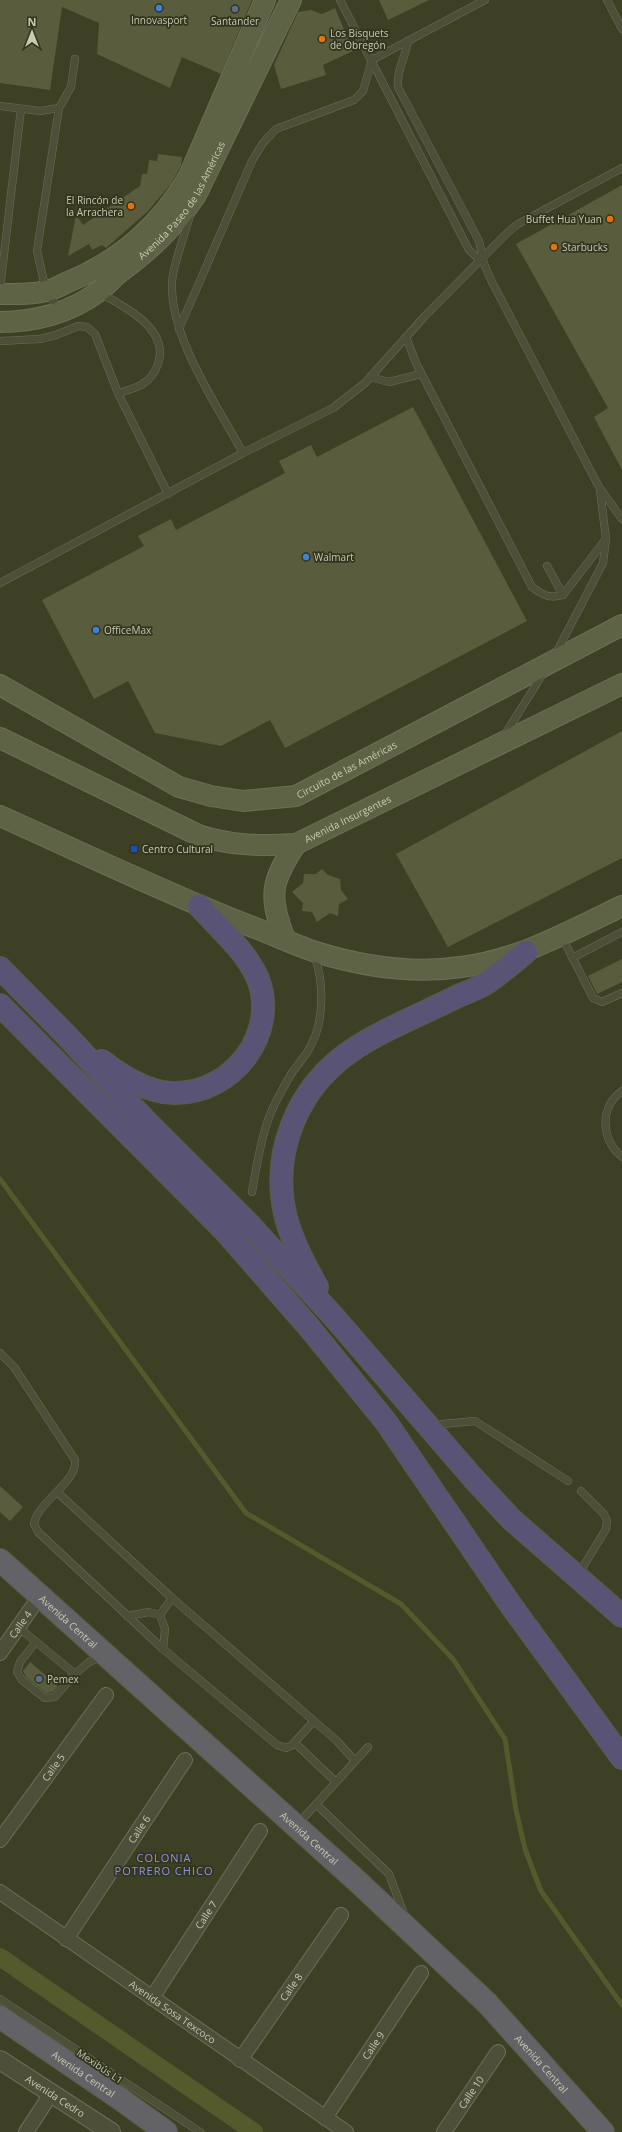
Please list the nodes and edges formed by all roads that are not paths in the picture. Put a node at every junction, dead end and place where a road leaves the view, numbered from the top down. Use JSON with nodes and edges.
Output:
{"nodes":[{"id":1,"x":265,"y":0,"type":"edge"},
{"id":2,"x":291,"y":0,"type":"edge"},
{"id":3,"x":340,"y":0,"type":"edge"},
{"id":4,"x":485,"y":0,"type":"edge"},
{"id":5,"x":607,"y":0,"type":"edge"},
{"id":6,"x":622,"y":29,"type":"edge"},
{"id":7,"x":408,"y":41,"type":"junction"},
{"id":8,"x":75,"y":59,"type":"dead end"},
{"id":9,"x":372,"y":60,"type":"junction"},
{"id":10,"x":0,"y":106,"type":"edge"},
{"id":11,"x":59,"y":108,"type":"junction"},
{"id":12,"x":21,"y":109,"type":"junction"},
{"id":13,"x":622,"y":168,"type":"edge"},
{"id":14,"x":196,"y":195,"type":"junction"},
{"id":15,"x":483,"y":262,"type":"junction"},
{"id":16,"x":0,"y":289,"type":"edge"},
{"id":17,"x":46,"y":291,"type":"junction"},
{"id":18,"x":98,"y":292,"type":"junction"},
{"id":19,"x":0,"y":294,"type":"edge"},
{"id":20,"x":60,"y":312,"type":"junction"},
{"id":21,"x":0,"y":322,"type":"edge"},
{"id":22,"x":179,"y":329,"type":"junction"},
{"id":23,"x":406,"y":337,"type":"junction"},
{"id":24,"x":0,"y":341,"type":"edge"},
{"id":25,"x":421,"y":374,"type":"junction"},
{"id":26,"x":370,"y":377,"type":"junction"},
{"id":27,"x":118,"y":393,"type":"junction"},
{"id":28,"x":243,"y":453,"type":"junction"},
{"id":29,"x":599,"y":487,"type":"junction"},
{"id":30,"x":168,"y":494,"type":"junction"},
{"id":31,"x":622,"y":519,"type":"edge"},
{"id":32,"x":606,"y":538,"type":"junction"},
{"id":33,"x":547,"y":566,"type":"dead end"},
{"id":34,"x":1,"y":582,"type":"edge"},
{"id":35,"x":563,"y":595,"type":"junction"},
{"id":36,"x":622,"y":625,"type":"edge"},
{"id":37,"x":551,"y":661,"type":"junction"},
{"id":38,"x":622,"y":684,"type":"edge"},
{"id":39,"x":0,"y":685,"type":"edge"},
{"id":40,"x":0,"y":738,"type":"edge"},
{"id":41,"x":497,"y":746,"type":"junction"},
{"id":42,"x":0,"y":816,"type":"edge"},
{"id":43,"x":296,"y":844,"type":"junction"},
{"id":44,"x":199,"y":906,"type":"junction"},
{"id":45,"x":622,"y":906,"type":"edge"},
{"id":46,"x":622,"y":932,"type":"edge"},
{"id":47,"x":561,"y":935,"type":"junction"},
{"id":48,"x":285,"y":939,"type":"junction"},
{"id":49,"x":313,"y":951,"type":"junction"},
{"id":50,"x":526,"y":952,"type":"junction"},
{"id":51,"x":572,"y":958,"type":"junction"},
{"id":52,"x":0,"y":968,"type":"edge"},
{"id":53,"x":622,"y":993,"type":"edge"},
{"id":54,"x":0,"y":1005,"type":"edge"},
{"id":55,"x":66,"y":1035,"type":"junction"},
{"id":56,"x":622,"y":1091,"type":"edge"},
{"id":57,"x":622,"y":1157,"type":"edge"},
{"id":58,"x":252,"y":1192,"type":"dead end"},
{"id":59,"x":333,"y":1316,"type":"junction"},
{"id":60,"x":0,"y":1354,"type":"edge"},
{"id":61,"x":427,"y":1425,"type":"junction"},
{"id":62,"x":568,"y":1481,"type":"dead end"},
{"id":63,"x":581,"y":1491,"type":"dead end"},
{"id":64,"x":57,"y":1492,"type":"junction"},
{"id":65,"x":0,"y":1560,"type":"edge"},
{"id":66,"x":577,"y":1577,"type":"junction"},
{"id":67,"x":40,"y":1596,"type":"junction"},
{"id":68,"x":172,"y":1598,"type":"junction"},
{"id":69,"x":160,"y":1615,"type":"junction"},
{"id":70,"x":127,"y":1616,"type":"junction"},
{"id":71,"x":622,"y":1616,"type":"edge"},
{"id":72,"x":18,"y":1627,"type":"junction"},
{"id":73,"x":35,"y":1643,"type":"junction"},
{"id":74,"x":164,"y":1649,"type":"junction"},
{"id":75,"x":0,"y":1653,"type":"edge"},
{"id":76,"x":104,"y":1655,"type":"junction"},
{"id":77,"x":75,"y":1674,"type":"junction"},
{"id":78,"x":106,"y":1695,"type":"dead end"},
{"id":79,"x":313,"y":1722,"type":"junction"},
{"id":80,"x":295,"y":1743,"type":"junction"},
{"id":81,"x":368,"y":1747,"type":"dead end"},
{"id":82,"x":622,"y":1758,"type":"edge"},
{"id":83,"x":186,"y":1760,"type":"dead end"},
{"id":84,"x":355,"y":1761,"type":"junction"},
{"id":85,"x":336,"y":1782,"type":"junction"},
{"id":86,"x":316,"y":1804,"type":"junction"},
{"id":87,"x":295,"y":1827,"type":"junction"},
{"id":88,"x":260,"y":1831,"type":"dead end"},
{"id":89,"x":0,"y":1840,"type":"edge"},
{"id":90,"x":0,"y":1892,"type":"edge"},
{"id":91,"x":341,"y":1914,"type":"dead end"},
{"id":92,"x":410,"y":1932,"type":"junction"},
{"id":93,"x":66,"y":1938,"type":"junction"},
{"id":94,"x":421,"y":1973,"type":"dead end"},
{"id":95,"x":152,"y":1998,"type":"junction"},
{"id":96,"x":0,"y":2000,"type":"edge"},
{"id":97,"x":0,"y":2017,"type":"edge"},
{"id":98,"x":498,"y":2052,"type":"dead end"},
{"id":99,"x":0,"y":2060,"type":"edge"},
{"id":100,"x":240,"y":2060,"type":"junction"},
{"id":101,"x":51,"y":2094,"type":"junction"},
{"id":102,"x":325,"y":2118,"type":"junction"},
{"id":103,"x":26,"y":2132,"type":"edge"},
{"id":104,"x":111,"y":2132,"type":"edge"},
{"id":105,"x":166,"y":2132,"type":"edge"},
{"id":106,"x":200,"y":2132,"type":"edge"},
{"id":107,"x":346,"y":2132,"type":"edge"},
{"id":108,"x":444,"y":2132,"type":"edge"},
{"id":109,"x":603,"y":2132,"type":"edge"}],
"edges":[{"from":1,"to":17,"type":"main road","name":"Avenida Paseo de las Américas"},
{"from":2,"to":14,"type":"main road","name":"Avenida Paseo de las Américas"},
{"from":3,"to":9,"type":"lane"},
{"from":4,"to":7,"type":"lane"},
{"from":5,"to":6,"type":"lane"},
{"from":7,"to":9,"type":"lane"},
{"from":7,"to":15,"type":"lane"},
{"from":8,"to":11,"type":"lane"},
{"from":9,"to":15,"type":"lane"},
{"from":9,"to":22,"type":"lane"},
{"from":10,"to":12,"type":"lane"},
{"from":11,"to":12,"type":"lane"},
{"from":11,"to":17,"type":"lane"},
{"from":12,"to":16,"type":"lane"},
{"from":13,"to":15,"type":"lane"},
{"from":14,"to":18,"type":"main road","name":"Avenida Paseo de las Américas"},
{"from":14,"to":22,"type":"lane"},
{"from":15,"to":23,"type":"lane"},
{"from":15,"to":29,"type":"lane"},
{"from":17,"to":19,"type":"main road","name":"Avenida Paseo de las Américas"},
{"from":17,"to":20,"type":"lane"},
{"from":18,"to":20,"type":"main road","name":"Avenida Paseo de las Américas"},
{"from":18,"to":27,"type":"lane"},
{"from":20,"to":21,"type":"main road","name":"Avenida Paseo de las Américas"},
{"from":22,"to":28,"type":"lane"},
{"from":23,"to":25,"type":"lane"},
{"from":23,"to":26,"type":"lane"},
{"from":24,"to":27,"type":"lane"},
{"from":25,"to":26,"type":"lane"},
{"from":25,"to":35,"type":"lane"},
{"from":26,"to":28,"type":"lane"},
{"from":27,"to":30,"type":"lane"},
{"from":28,"to":30,"type":"lane"},
{"from":29,"to":31,"type":"lane"},
{"from":29,"to":32,"type":"lane"},
{"from":30,"to":34,"type":"lane"},
{"from":32,"to":35,"type":"lane"},
{"from":32,"to":37,"type":"lane"},
{"from":33,"to":35,"type":"lane"},
{"from":36,"to":37,"type":"main road","name":"Circuito de las Américas"},
{"from":37,"to":39,"type":"main road","name":"Circuito de las Américas"},
{"from":37,"to":41,"type":"lane"},
{"from":38,"to":41,"type":"main road","name":"Avenida Insurgentes"},
{"from":40,"to":43,"type":"main road","name":"Avenida Insurgentes"},
{"from":41,"to":43,"type":"main road","name":"Avenida Insurgentes"},
{"from":42,"to":44,"type":"main road"},
{"from":43,"to":48,"type":"main road"},
{"from":44,"to":48,"type":"main road"},
{"from":44,"to":55,"type":"highway"},
{"from":45,"to":47,"type":"main road"},
{"from":46,"to":51,"type":"lane"},
{"from":47,"to":50,"type":"main road"},
{"from":47,"to":51,"type":"lane"},
{"from":48,"to":49,"type":"main road"},
{"from":49,"to":50,"type":"main road"},
{"from":49,"to":58,"type":"lane"},
{"from":50,"to":59,"type":"highway"},
{"from":51,"to":53,"type":"lane"},
{"from":52,"to":55,"type":"highway"},
{"from":54,"to":82,"type":"highway"},
{"from":55,"to":59,"type":"highway"},
{"from":56,"to":57,"type":"lane"},
{"from":59,"to":61,"type":"highway"},
{"from":60,"to":64,"type":"lane"},
{"from":61,"to":62,"type":"lane"},
{"from":61,"to":66,"type":"highway"},
{"from":63,"to":66,"type":"lane"},
{"from":64,"to":68,"type":"lane"},
{"from":64,"to":70,"type":"lane"},
{"from":65,"to":67,"type":"highway","name":"Avenida Central"},
{"from":66,"to":71,"type":"highway"},
{"from":67,"to":72,"type":"street","name":"Calle 4"},
{"from":67,"to":76,"type":"highway","name":"Avenida Central"},
{"from":68,"to":69,"type":"lane"},
{"from":68,"to":79,"type":"lane"},
{"from":69,"to":70,"type":"lane"},
{"from":69,"to":74,"type":"lane"},
{"from":70,"to":74,"type":"lane"},
{"from":72,"to":73,"type":"lane"},
{"from":72,"to":75,"type":"street","name":"Calle 4"},
{"from":73,"to":77,"type":"lane"},
{"from":73,"to":77,"type":"lane"},
{"from":74,"to":80,"type":"lane"},
{"from":76,"to":77,"type":"lane"},
{"from":76,"to":87,"type":"highway","name":"Avenida Central"},
{"from":78,"to":89,"type":"street","name":"Calle 5"},
{"from":79,"to":80,"type":"lane"},
{"from":79,"to":84,"type":"lane"},
{"from":80,"to":85,"type":"lane"},
{"from":81,"to":84,"type":"lane"},
{"from":83,"to":93,"type":"street","name":"Calle 6"},
{"from":84,"to":85,"type":"lane"},
{"from":85,"to":86,"type":"lane"},
{"from":86,"to":87,"type":"lane"},
{"from":86,"to":92,"type":"lane"},
{"from":87,"to":92,"type":"highway","name":"Avenida Central"},
{"from":88,"to":95,"type":"street","name":"Calle 7"},
{"from":90,"to":93,"type":"street","name":"Avenida Sosa Texcoco"},
{"from":91,"to":100,"type":"street","name":"Calle 8"},
{"from":92,"to":109,"type":"highway","name":"Avenida Central"},
{"from":93,"to":95,"type":"street","name":"Avenida Sosa Texcoco"},
{"from":94,"to":102,"type":"street","name":"Calle 9"},
{"from":95,"to":100,"type":"street","name":"Avenida Sosa Texcoco"},
{"from":96,"to":106,"type":"lane","name":"Mexibús L1"},
{"from":97,"to":105,"type":"highway","name":"Avenida Central"},
{"from":98,"to":108,"type":"street","name":"Calle 10"},
{"from":99,"to":101,"type":"street","name":"Avenida Cedro"},
{"from":100,"to":102,"type":"street","name":"Avenida Sosa Texcoco"},
{"from":101,"to":103,"type":"street"},
{"from":101,"to":104,"type":"street","name":"Avenida Cedro"},
{"from":102,"to":107,"type":"street","name":"Avenida Sosa Texcoco"}]}
